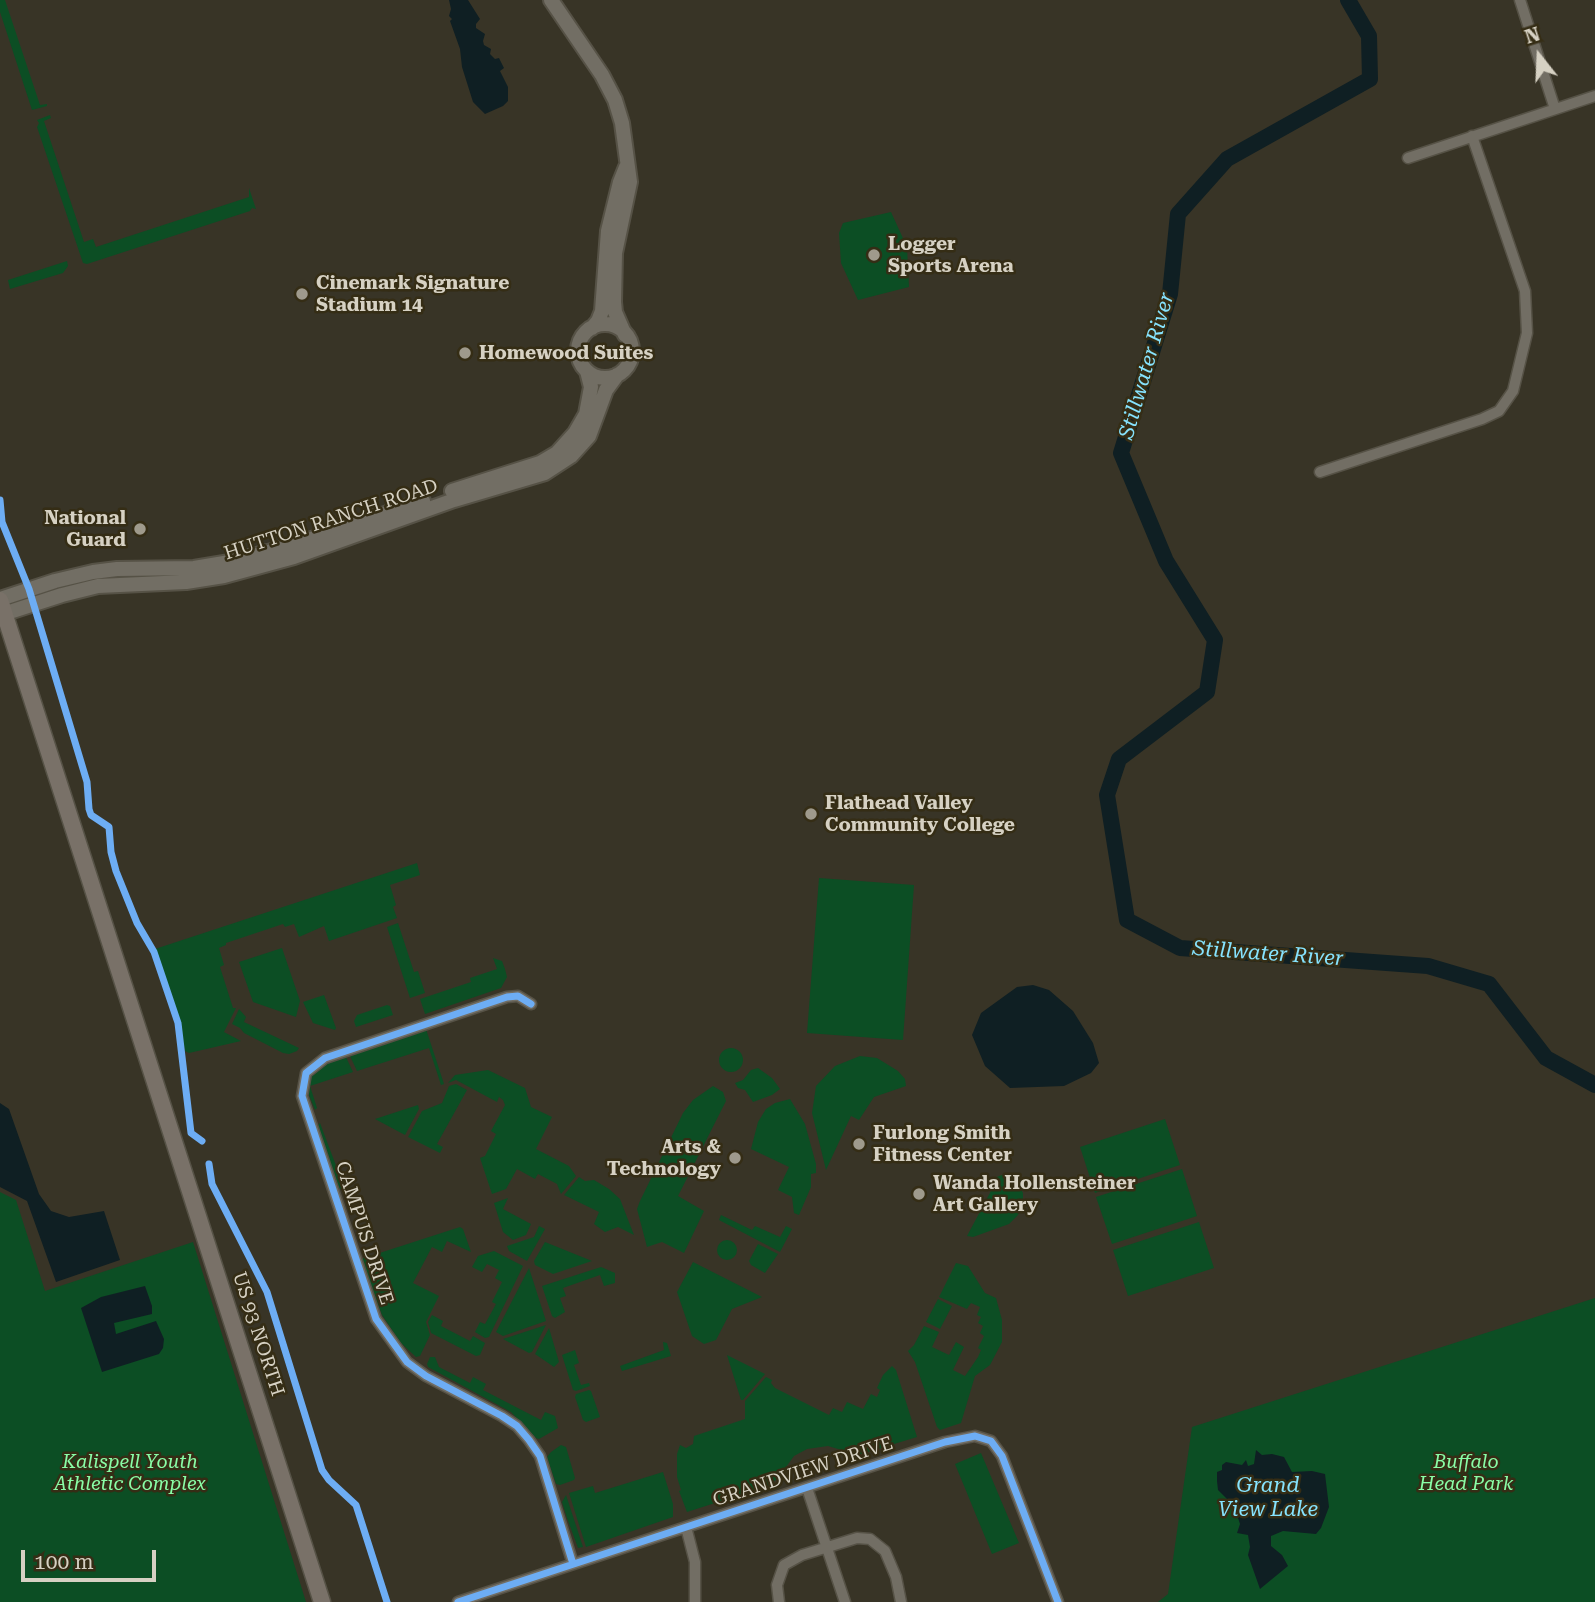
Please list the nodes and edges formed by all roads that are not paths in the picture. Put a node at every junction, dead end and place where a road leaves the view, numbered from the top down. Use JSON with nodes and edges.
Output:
{"nodes":[{"id":1,"x":551,"y":0,"type":"edge"},
{"id":2,"x":1520,"y":0,"type":"edge"},
{"id":3,"x":1595,"y":96,"type":"edge"},
{"id":4,"x":1555,"y":109,"type":"junction"},
{"id":5,"x":1472,"y":136,"type":"junction"},
{"id":6,"x":1408,"y":158,"type":"dead end"},
{"id":7,"x":626,"y":167,"type":"junction"},
{"id":8,"x":592,"y":328,"type":"junction"},
{"id":9,"x":625,"y":335,"type":"junction"},
{"id":10,"x":587,"y":371,"type":"junction"},
{"id":11,"x":617,"y":375,"type":"junction"},
{"id":12,"x":1320,"y":472,"type":"dead end"},
{"id":13,"x":1,"y":607,"type":"edge"},
{"id":14,"x":531,"y":1004,"type":"dead end"},
{"id":15,"x":807,"y":1488,"type":"junction"},
{"id":16,"x":686,"y":1527,"type":"junction"},
{"id":17,"x":826,"y":1546,"type":"junction"},
{"id":18,"x":573,"y":1564,"type":"junction"},
{"id":19,"x":322,"y":1602,"type":"edge"},
{"id":20,"x":458,"y":1602,"type":"edge"},
{"id":21,"x":695,"y":1602,"type":"edge"},
{"id":22,"x":779,"y":1602,"type":"edge"},
{"id":23,"x":845,"y":1602,"type":"edge"},
{"id":24,"x":901,"y":1602,"type":"edge"},
{"id":25,"x":1058,"y":1602,"type":"edge"}],
"edges":[{"from":1,"to":7,"type":"main road"},
{"from":2,"to":4,"type":"street"},
{"from":3,"to":4,"type":"street"},
{"from":4,"to":5,"type":"street"},
{"from":5,"to":6,"type":"street"},
{"from":5,"to":12,"type":"street"},
{"from":7,"to":8,"type":"main road"},
{"from":7,"to":9,"type":"main road"},
{"from":8,"to":9,"type":"main road"},
{"from":8,"to":10,"type":"main road"},
{"from":9,"to":11,"type":"main road"},
{"from":10,"to":11,"type":"main road"},
{"from":10,"to":13,"type":"main road","name":"HUTTON RANCH ROAD"},
{"from":11,"to":13,"type":"main road","name":"HUTTON RANCH ROAD"},
{"from":13,"to":19,"type":"main road","name":"US 93 NORTH"},
{"from":14,"to":18,"type":"street","name":"CAMPUS DRIVE"},
{"from":15,"to":16,"type":"street","name":"GRANDVIEW DRIVE"},
{"from":15,"to":17,"type":"street"},
{"from":15,"to":25,"type":"street","name":"GRANDVIEW DRIVE"},
{"from":16,"to":18,"type":"street","name":"GRANDVIEW DRIVE"},
{"from":16,"to":21,"type":"street"},
{"from":17,"to":22,"type":"street"},
{"from":17,"to":23,"type":"street"},
{"from":17,"to":24,"type":"street"},
{"from":18,"to":20,"type":"street","name":"GRANDVIEW DRIVE"}]}
